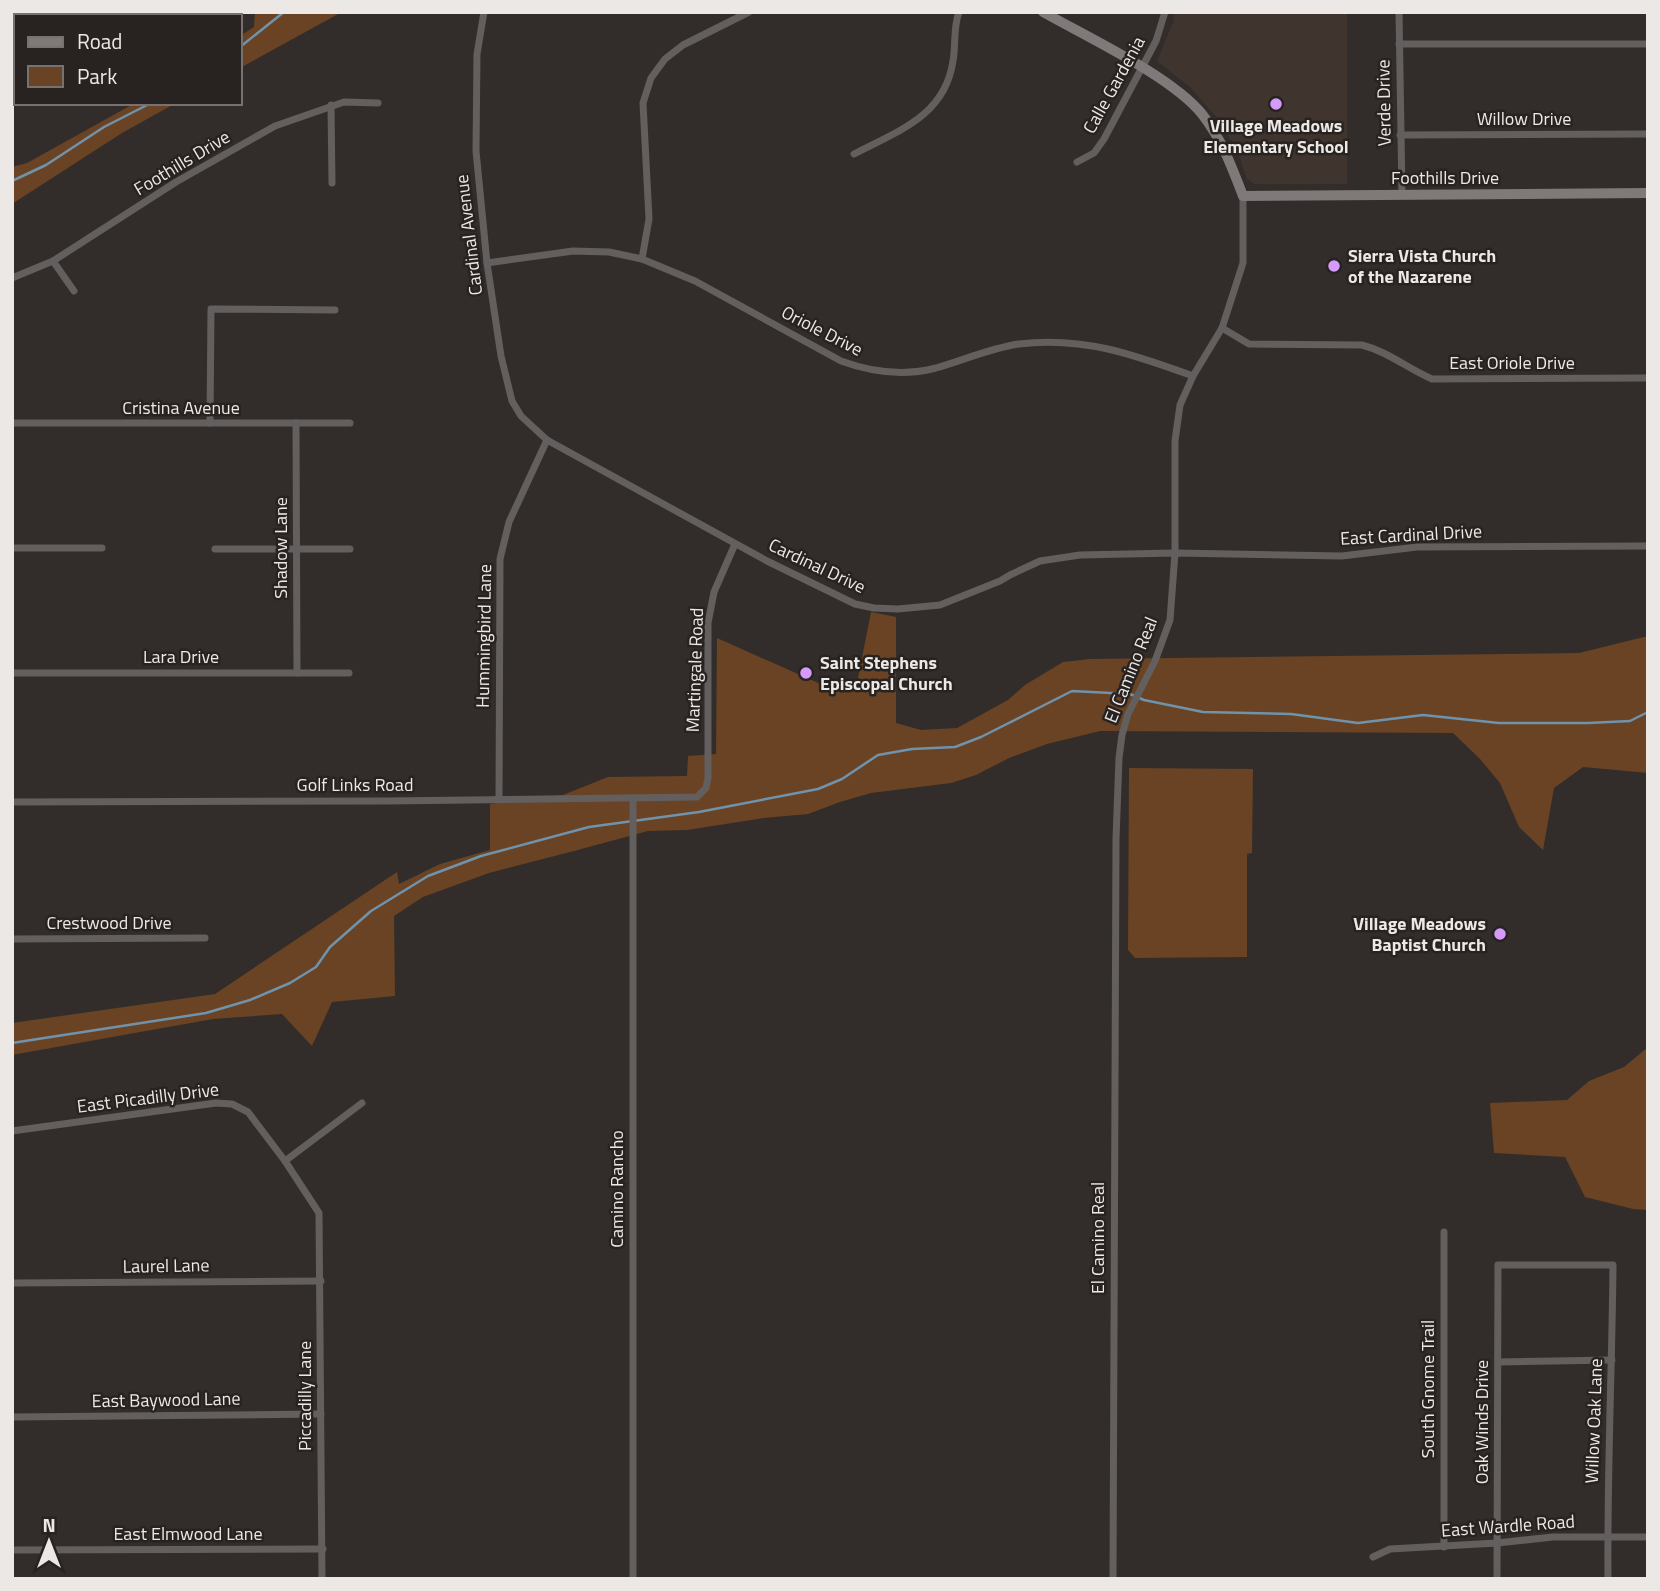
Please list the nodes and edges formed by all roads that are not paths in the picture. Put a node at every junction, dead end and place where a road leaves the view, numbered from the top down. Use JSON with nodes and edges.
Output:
{"nodes":[{"id":1,"x":484,"y":12,"type":"edge"},
{"id":2,"x":749,"y":12,"type":"edge"},
{"id":3,"x":959,"y":12,"type":"edge"},
{"id":4,"x":1042,"y":12,"type":"edge"},
{"id":5,"x":1165,"y":12,"type":"edge"},
{"id":6,"x":1399,"y":12,"type":"edge"},
{"id":7,"x":1399,"y":44,"type":"junction"},
{"id":8,"x":1648,"y":44,"type":"edge"},
{"id":9,"x":1142,"y":68,"type":"junction"},
{"id":10,"x":378,"y":103,"type":"dead end"},
{"id":11,"x":331,"y":106,"type":"junction"},
{"id":12,"x":1648,"y":134,"type":"edge"},
{"id":13,"x":1400,"y":135,"type":"junction"},
{"id":14,"x":854,"y":154,"type":"dead end"},
{"id":15,"x":1077,"y":162,"type":"dead end"},
{"id":16,"x":332,"y":183,"type":"dead end"},
{"id":17,"x":1648,"y":193,"type":"edge"},
{"id":18,"x":1402,"y":194,"type":"junction"},
{"id":19,"x":1243,"y":196,"type":"junction"},
{"id":20,"x":642,"y":259,"type":"junction"},
{"id":21,"x":53,"y":261,"type":"junction"},
{"id":22,"x":488,"y":263,"type":"junction"},
{"id":23,"x":12,"y":278,"type":"edge"},
{"id":24,"x":75,"y":291,"type":"dead end"},
{"id":25,"x":335,"y":310,"type":"dead end"},
{"id":26,"x":1222,"y":328,"type":"junction"},
{"id":27,"x":1193,"y":376,"type":"junction"},
{"id":28,"x":1648,"y":378,"type":"edge"},
{"id":29,"x":12,"y":423,"type":"edge"},
{"id":30,"x":210,"y":423,"type":"junction"},
{"id":31,"x":296,"y":423,"type":"junction"},
{"id":32,"x":350,"y":423,"type":"dead end"},
{"id":33,"x":547,"y":440,"type":"junction"},
{"id":34,"x":735,"y":544,"type":"junction"},
{"id":35,"x":1648,"y":546,"type":"edge"},
{"id":36,"x":12,"y":548,"type":"edge"},
{"id":37,"x":102,"y":548,"type":"dead end"},
{"id":38,"x":215,"y":549,"type":"dead end"},
{"id":39,"x":296,"y":549,"type":"junction"},
{"id":40,"x":350,"y":549,"type":"dead end"},
{"id":41,"x":1175,"y":553,"type":"junction"},
{"id":42,"x":297,"y":673,"type":"junction"},
{"id":43,"x":349,"y":673,"type":"dead end"},
{"id":44,"x":12,"y":674,"type":"edge"},
{"id":45,"x":697,"y":797,"type":"joint"},
{"id":46,"x":499,"y":799,"type":"junction"},
{"id":47,"x":633,"y":799,"type":"junction"},
{"id":48,"x":12,"y":802,"type":"edge"},
{"id":49,"x":205,"y":938,"type":"dead end"},
{"id":50,"x":12,"y":939,"type":"edge"},
{"id":51,"x":362,"y":1103,"type":"dead end"},
{"id":52,"x":12,"y":1131,"type":"edge"},
{"id":53,"x":285,"y":1161,"type":"junction"},
{"id":54,"x":319,"y":1213,"type":"joint"},
{"id":55,"x":1444,"y":1232,"type":"dead end"},
{"id":56,"x":1613,"y":1265,"type":"joint"},
{"id":57,"x":321,"y":1281,"type":"junction"},
{"id":58,"x":12,"y":1283,"type":"edge"},
{"id":59,"x":1612,"y":1360,"type":"junction"},
{"id":60,"x":1499,"y":1362,"type":"junction"},
{"id":61,"x":321,"y":1414,"type":"junction"},
{"id":62,"x":12,"y":1417,"type":"edge"},
{"id":63,"x":1607,"y":1537,"type":"junction"},
{"id":64,"x":1648,"y":1537,"type":"edge"},
{"id":65,"x":1497,"y":1543,"type":"junction"},
{"id":66,"x":1444,"y":1547,"type":"junction"},
{"id":67,"x":323,"y":1549,"type":"junction"},
{"id":68,"x":12,"y":1550,"type":"edge"},
{"id":69,"x":1373,"y":1557,"type":"dead end"},
{"id":70,"x":323,"y":1579,"type":"edge"},
{"id":71,"x":633,"y":1579,"type":"edge"},
{"id":72,"x":1113,"y":1579,"type":"edge"},
{"id":73,"x":1497,"y":1579,"type":"edge"},
{"id":74,"x":1608,"y":1579,"type":"edge"}],
"edges":[{"from":1,"to":22,"type":"street","name":"Cardinal Avenue"},
{"from":2,"to":20,"type":"street"},
{"from":3,"to":14,"type":"street"},
{"from":4,"to":9,"type":"street","name":"El Camino Real"},
{"from":5,"to":9,"type":"street","name":"Calle Gardenia"},
{"from":6,"to":7,"type":"street","name":"Verde Drive"},
{"from":7,"to":8,"type":"street"},
{"from":7,"to":13,"type":"street","name":"Verde Drive"},
{"from":9,"to":15,"type":"street","name":"Calle Gardenia"},
{"from":9,"to":19,"type":"street","name":"El Camino Real"},
{"from":10,"to":11,"type":"street","name":"Foothills Drive"},
{"from":11,"to":16,"type":"street"},
{"from":11,"to":21,"type":"street","name":"Foothills Drive"},
{"from":12,"to":13,"type":"street","name":"Willow Drive"},
{"from":13,"to":18,"type":"street","name":"Verde Drive"},
{"from":17,"to":18,"type":"street","name":"Foothills Drive"},
{"from":18,"to":19,"type":"street","name":"Foothills Drive"},
{"from":19,"to":26,"type":"street","name":"El Camino Real"},
{"from":20,"to":22,"type":"street","name":"Oriole Drive"},
{"from":20,"to":27,"type":"street","name":"Oriole Drive"},
{"from":21,"to":23,"type":"street","name":"Foothills Drive"},
{"from":21,"to":24,"type":"street"},
{"from":22,"to":33,"type":"street","name":"Cardinal Avenue"},
{"from":25,"to":30,"type":"street"},
{"from":26,"to":27,"type":"street","name":"El Camino Real"},
{"from":26,"to":28,"type":"street","name":"East Oriole Drive"},
{"from":27,"to":41,"type":"street","name":"El Camino Real"},
{"from":29,"to":30,"type":"street","name":"Cristina Avenue"},
{"from":30,"to":31,"type":"street","name":"Cristina Avenue"},
{"from":31,"to":32,"type":"street","name":"Cristina Avenue"},
{"from":31,"to":39,"type":"street","name":"Shadow Lane"},
{"from":33,"to":34,"type":"street","name":"Cardinal Drive"},
{"from":33,"to":46,"type":"street","name":"Hummingbird Lane"},
{"from":34,"to":41,"type":"street","name":"Cardinal Drive"},
{"from":34,"to":45,"type":"street","name":"Martingale Road"},
{"from":35,"to":41,"type":"street","name":"East Cardinal Drive"},
{"from":36,"to":37,"type":"street"},
{"from":38,"to":39,"type":"street"},
{"from":39,"to":40,"type":"street"},
{"from":39,"to":42,"type":"street","name":"Shadow Lane"},
{"from":41,"to":72,"type":"street","name":"El Camino Real"},
{"from":42,"to":43,"type":"street","name":"Lara Drive"},
{"from":42,"to":44,"type":"street","name":"Lara Drive"},
{"from":45,"to":47,"type":"street","name":"Golf Links Road"},
{"from":46,"to":47,"type":"street","name":"Golf Links Road"},
{"from":46,"to":48,"type":"street","name":"Golf Links Road"},
{"from":47,"to":71,"type":"street","name":"Camino Rancho"},
{"from":49,"to":50,"type":"street","name":"Crestwood Drive"},
{"from":51,"to":53,"type":"street"},
{"from":52,"to":53,"type":"street","name":"East Picadilly Drive"},
{"from":53,"to":54,"type":"street","name":"East Picadilly Drive"},
{"from":54,"to":57,"type":"street","name":"Piccadilly Lane"},
{"from":55,"to":66,"type":"street","name":"South Gnome Trail"},
{"from":56,"to":59,"type":"street","name":"Willow Oak Lane"},
{"from":56,"to":60,"type":"street","name":"Oak Winds Drive"},
{"from":57,"to":58,"type":"street","name":"Laurel Lane"},
{"from":57,"to":61,"type":"street","name":"Piccadilly Lane"},
{"from":59,"to":60,"type":"street"},
{"from":59,"to":63,"type":"street","name":"Willow Oak Lane"},
{"from":60,"to":65,"type":"street","name":"Oak Winds Drive"},
{"from":61,"to":62,"type":"street","name":"East Baywood Lane"},
{"from":61,"to":67,"type":"street","name":"Piccadilly Lane"},
{"from":63,"to":64,"type":"street","name":"East Wardle Road"},
{"from":63,"to":65,"type":"street","name":"East Wardle Road"},
{"from":63,"to":74,"type":"street","name":"Willow Oak Lane"},
{"from":65,"to":66,"type":"street","name":"East Wardle Road"},
{"from":65,"to":73,"type":"street","name":"Oak Winds Drive"},
{"from":66,"to":69,"type":"street","name":"East Wardle Road"},
{"from":67,"to":68,"type":"street","name":"East Elmwood Lane"},
{"from":67,"to":70,"type":"street","name":"Piccadilly Lane"}]}
